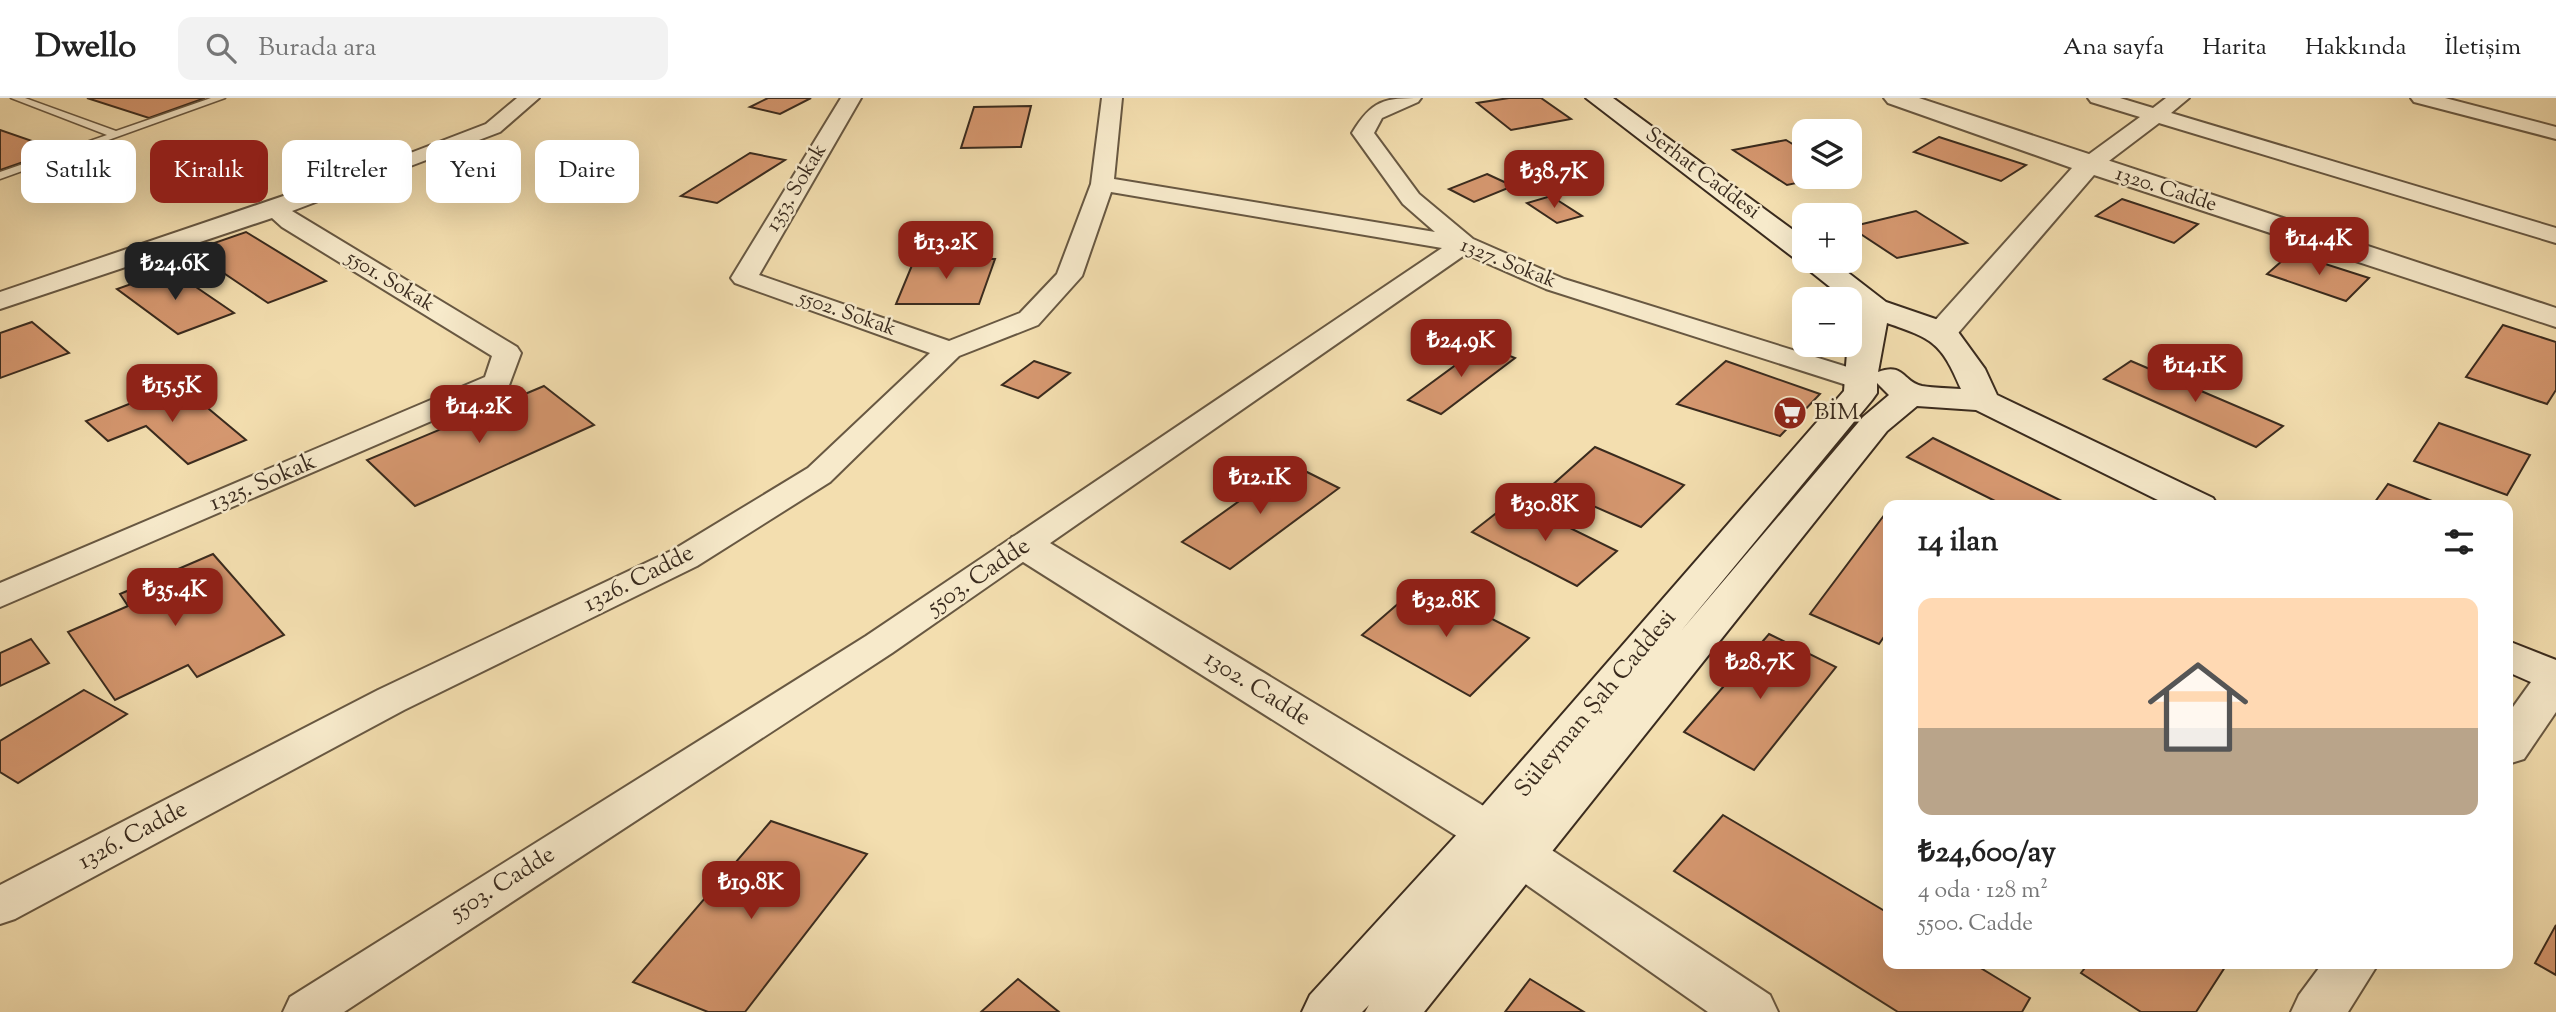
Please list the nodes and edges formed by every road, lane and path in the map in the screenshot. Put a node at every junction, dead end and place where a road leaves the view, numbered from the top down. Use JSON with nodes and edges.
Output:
{"nodes":[{"id":1,"x":16,"y":98,"type":"edge"},
{"id":2,"x":220,"y":98,"type":"edge"},
{"id":3,"x":529,"y":98,"type":"edge"},
{"id":4,"x":851,"y":98,"type":"edge"},
{"id":5,"x":1112,"y":98,"type":"edge"},
{"id":6,"x":1411,"y":98,"type":"edge"},
{"id":7,"x":1598,"y":98,"type":"edge"},
{"id":8,"x":1896,"y":98,"type":"edge"},
{"id":9,"x":2098,"y":98,"type":"edge"},
{"id":10,"x":2179,"y":98,"type":"edge"},
{"id":11,"x":2421,"y":98,"type":"edge"},
{"id":12,"x":2155,"y":115,"type":"junction"},
{"id":13,"x":2556,"y":133,"type":"edge"},
{"id":14,"x":117,"y":135,"type":"junction"},
{"id":15,"x":2089,"y":165,"type":"junction"},
{"id":16,"x":0,"y":176,"type":"edge"},
{"id":17,"x":1102,"y":184,"type":"junction"},
{"id":18,"x":276,"y":209,"type":"junction"},
{"id":19,"x":2556,"y":236,"type":"edge"},
{"id":20,"x":1792,"y":243,"type":"edge"},
{"id":21,"x":1464,"y":244,"type":"junction"},
{"id":22,"x":1830,"y":273,"type":"edge"},
{"id":23,"x":744,"y":278,"type":"joint"},
{"id":24,"x":0,"y":301,"type":"edge"},
{"id":25,"x":1875,"y":308,"type":"junction"},
{"id":26,"x":2556,"y":318,"type":"edge"},
{"id":27,"x":1942,"y":332,"type":"junction"},
{"id":28,"x":950,"y":350,"type":"junction"},
{"id":29,"x":507,"y":353,"type":"joint"},
{"id":30,"x":1862,"y":376,"type":"junction"},
{"id":31,"x":1909,"y":395,"type":"junction"},
{"id":32,"x":1983,"y":401,"type":"junction"},
{"id":33,"x":2188,"y":500,"type":"edge"},
{"id":34,"x":1026,"y":546,"type":"junction"},
{"id":35,"x":0,"y":596,"type":"edge"},
{"id":36,"x":2513,"y":658,"type":"edge"},
{"id":37,"x":2556,"y":679,"type":"edge"},
{"id":38,"x":2513,"y":740,"type":"edge"},
{"id":39,"x":1504,"y":844,"type":"junction"},
{"id":40,"x":0,"y":906,"type":"edge"},
{"id":41,"x":2349,"y":969,"type":"edge"},
{"id":42,"x":306,"y":1012,"type":"edge"},
{"id":43,"x":1329,"y":1012,"type":"edge"},
{"id":44,"x":1392,"y":1012,"type":"edge"},
{"id":45,"x":1751,"y":1012,"type":"edge"},
{"id":46,"x":2318,"y":1012,"type":"edge"}],
"edges":[{"from":1,"to":14,"type":"lane"},
{"from":2,"to":14,"type":"lane"},
{"from":3,"to":18,"type":"street"},
{"from":4,"to":23,"type":"street","name":"1353. Sokak"},
{"from":5,"to":17,"type":"street","name":"1326. Cadde"},
{"from":6,"to":21,"type":"street"},
{"from":7,"to":20,"type":"main road","name":"Serhat Caddesi"},
{"from":8,"to":15,"type":"main road","name":"1320. Cadde"},
{"from":9,"to":12,"type":"street"},
{"from":10,"to":12,"type":"street"},
{"from":11,"to":13,"type":"street"},
{"from":12,"to":15,"type":"street"},
{"from":12,"to":19,"type":"street"},
{"from":14,"to":16,"type":"lane"},
{"from":15,"to":26,"type":"main road","name":"1320. Cadde"},
{"from":15,"to":27,"type":"main road"},
{"from":17,"to":21,"type":"street","name":"1327. Sokak"},
{"from":17,"to":28,"type":"street","name":"1326. Cadde"},
{"from":18,"to":24,"type":"street"},
{"from":18,"to":29,"type":"street","name":"5501. Sokak"},
{"from":21,"to":30,"type":"street","name":"1327. Sokak"},
{"from":21,"to":34,"type":"street","name":"5503. Cadde"},
{"from":22,"to":25,"type":"main road"},
{"from":23,"to":28,"type":"street","name":"5502. Sokak"},
{"from":25,"to":27,"type":"main road"},
{"from":25,"to":30,"type":"main road"},
{"from":27,"to":32,"type":"main road"},
{"from":28,"to":40,"type":"street","name":"1326. Cadde"},
{"from":29,"to":35,"type":"street","name":"1325. Sokak"},
{"from":30,"to":31,"type":"main road"},
{"from":30,"to":39,"type":"main road","name":"Süleyman Şah Caddesi"},
{"from":31,"to":32,"type":"main road"},
{"from":31,"to":39,"type":"main road","name":"Süleyman Şah Caddesi"},
{"from":32,"to":33,"type":"main road"},
{"from":34,"to":39,"type":"main road","name":"1302. Cadde"},
{"from":34,"to":42,"type":"street","name":"5503. Cadde"},
{"from":36,"to":37,"type":"main road"},
{"from":37,"to":38,"type":"main road"},
{"from":39,"to":43,"type":"main road","name":"Süleyman Şah Caddesi"},
{"from":39,"to":44,"type":"main road","name":"Süleyman Şah Caddesi"},
{"from":39,"to":45,"type":"main road","name":"1302. Cadde"},
{"from":41,"to":46,"type":"main road"}]}
